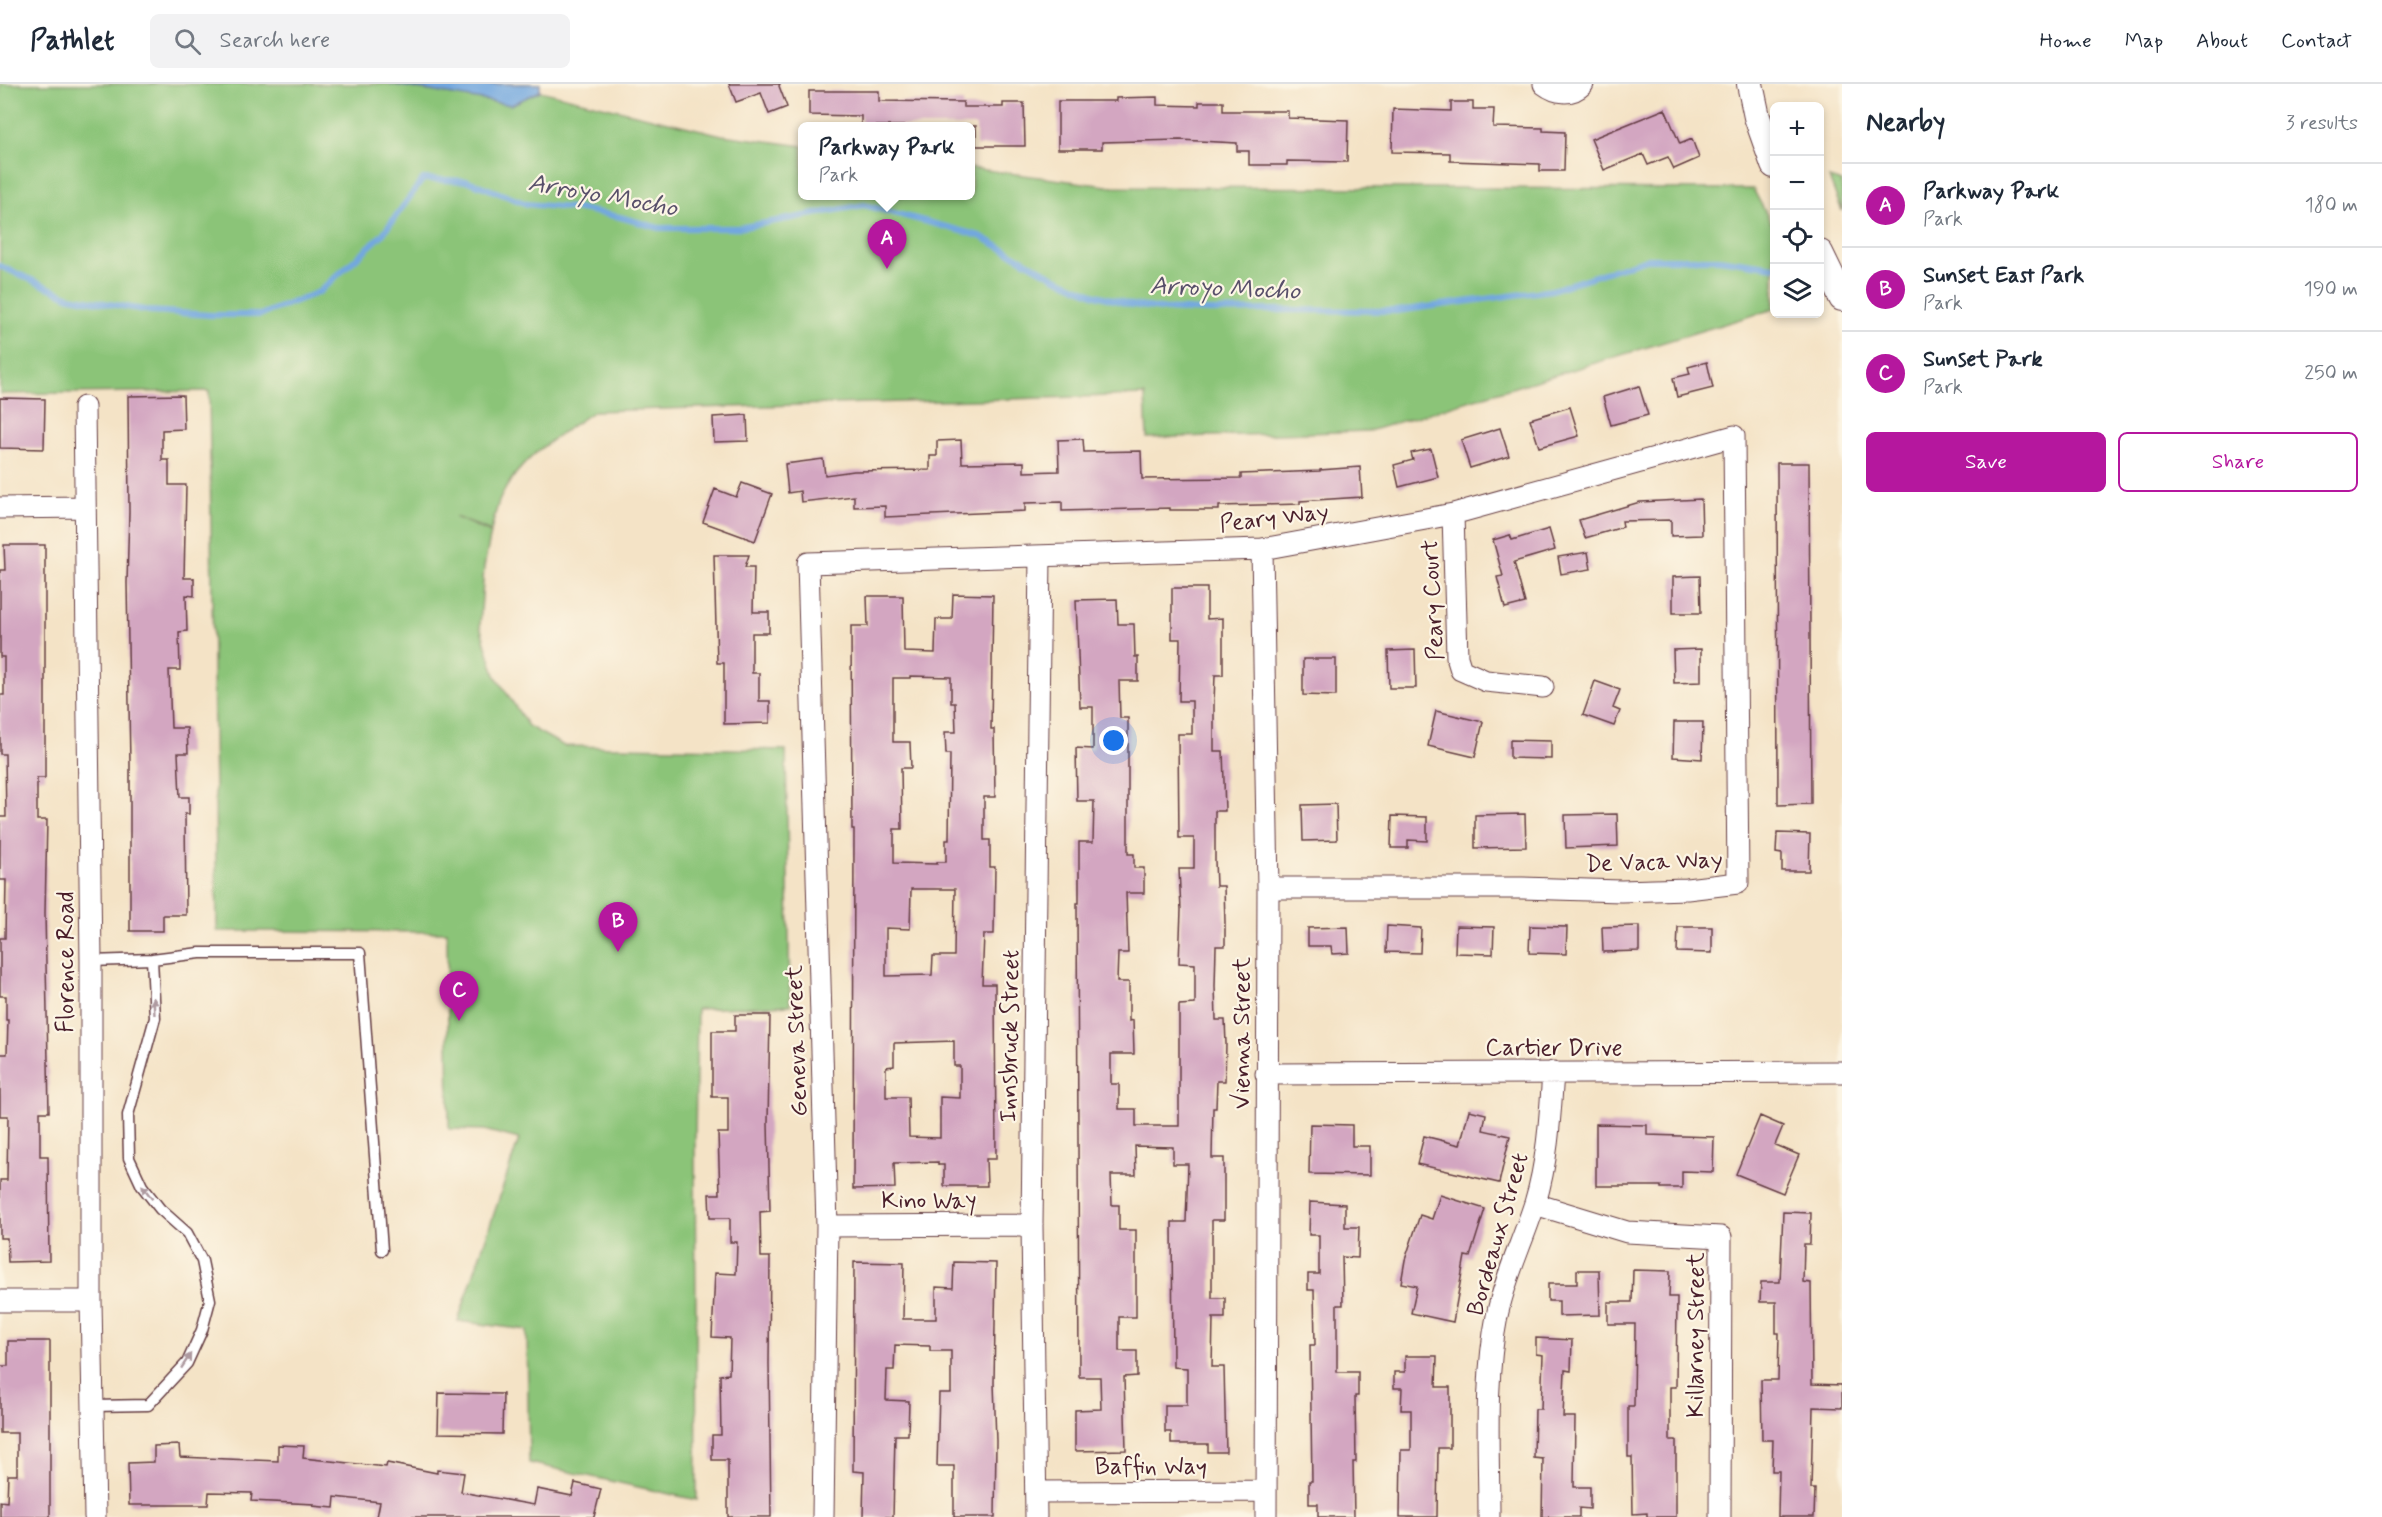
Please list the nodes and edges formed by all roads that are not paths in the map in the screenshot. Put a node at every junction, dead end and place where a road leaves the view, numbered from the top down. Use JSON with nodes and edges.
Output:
{"nodes":[{"id":1,"x":1544,"y":84,"type":"edge"},
{"id":2,"x":1583,"y":84,"type":"edge"},
{"id":3,"x":1750,"y":84,"type":"edge"},
{"id":4,"x":1771,"y":156,"type":"edge"},
{"id":5,"x":1824,"y":261,"type":"edge"},
{"id":6,"x":1842,"y":298,"type":"edge"},
{"id":7,"x":84,"y":407,"type":"dead end"},
{"id":8,"x":1734,"y":435,"type":"joint"},
{"id":9,"x":84,"y":507,"type":"junction"},
{"id":10,"x":0,"y":508,"type":"edge"},
{"id":11,"x":1453,"y":514,"type":"junction"},
{"id":12,"x":1262,"y":549,"type":"junction"},
{"id":13,"x":1040,"y":556,"type":"junction"},
{"id":14,"x":808,"y":563,"type":"joint"},
{"id":15,"x":1543,"y":687,"type":"dead end"},
{"id":16,"x":1268,"y":888,"type":"junction"},
{"id":17,"x":152,"y":959,"type":"junction"},
{"id":18,"x":92,"y":961,"type":"junction"},
{"id":19,"x":1553,"y":1072,"type":"junction"},
{"id":20,"x":1842,"y":1072,"type":"edge"},
{"id":21,"x":1266,"y":1074,"type":"junction"},
{"id":22,"x":1535,"y":1204,"type":"junction"},
{"id":23,"x":1032,"y":1225,"type":"junction"},
{"id":24,"x":827,"y":1226,"type":"junction"},
{"id":25,"x":382,"y":1250,"type":"dead end"},
{"id":26,"x":0,"y":1301,"type":"edge"},
{"id":27,"x":91,"y":1301,"type":"junction"},
{"id":28,"x":93,"y":1406,"type":"junction"},
{"id":29,"x":1266,"y":1491,"type":"junction"},
{"id":30,"x":1036,"y":1492,"type":"junction"},
{"id":31,"x":95,"y":1517,"type":"edge"},
{"id":32,"x":823,"y":1517,"type":"edge"},
{"id":33,"x":1036,"y":1517,"type":"edge"},
{"id":34,"x":1266,"y":1517,"type":"edge"},
{"id":35,"x":1489,"y":1517,"type":"edge"},
{"id":36,"x":1720,"y":1517,"type":"edge"}],
"edges":[{"from":1,"to":2,"type":"street"},
{"from":3,"to":4,"type":"street"},
{"from":5,"to":6,"type":"street"},
{"from":7,"to":9,"type":"street","name":"Florence Road"},
{"from":8,"to":11,"type":"street","name":"Peary Way"},
{"from":8,"to":16,"type":"street","name":"De Vaca Way"},
{"from":9,"to":10,"type":"street"},
{"from":9,"to":18,"type":"street","name":"Florence Road"},
{"from":11,"to":12,"type":"street","name":"Peary Way"},
{"from":11,"to":15,"type":"street","name":"Peary Court"},
{"from":12,"to":13,"type":"street","name":"Peary Way"},
{"from":12,"to":16,"type":"street","name":"Vienna Street"},
{"from":13,"to":14,"type":"street","name":"Peary Way"},
{"from":13,"to":23,"type":"street","name":"Innsbruck Street"},
{"from":14,"to":24,"type":"street","name":"Geneva Street"},
{"from":16,"to":21,"type":"street","name":"Vienna Street"},
{"from":17,"to":18,"type":"lane"},
{"from":17,"to":25,"type":"lane"},
{"from":28,"to":17,"type":"lane","one_way":true},
{"from":18,"to":27,"type":"street","name":"Florence Road"},
{"from":19,"to":20,"type":"street","name":"Cartier Drive"},
{"from":19,"to":21,"type":"street","name":"Cartier Drive"},
{"from":19,"to":22,"type":"street","name":"Bordeaux Street"},
{"from":21,"to":29,"type":"street","name":"Vienna Street"},
{"from":22,"to":35,"type":"street","name":"Bordeaux Street"},
{"from":22,"to":36,"type":"street","name":"Killarney Street"},
{"from":23,"to":24,"type":"street","name":"Kino Way"},
{"from":23,"to":30,"type":"street","name":"Innsbruck Street"},
{"from":24,"to":32,"type":"street","name":"Geneva Street"},
{"from":26,"to":27,"type":"street"},
{"from":27,"to":28,"type":"street","name":"Florence Road"},
{"from":28,"to":31,"type":"street","name":"Florence Road"},
{"from":29,"to":30,"type":"street","name":"Baffin Way"},
{"from":29,"to":34,"type":"street","name":"Vienna Street"},
{"from":30,"to":33,"type":"street","name":"Innsbruck Street"}]}
